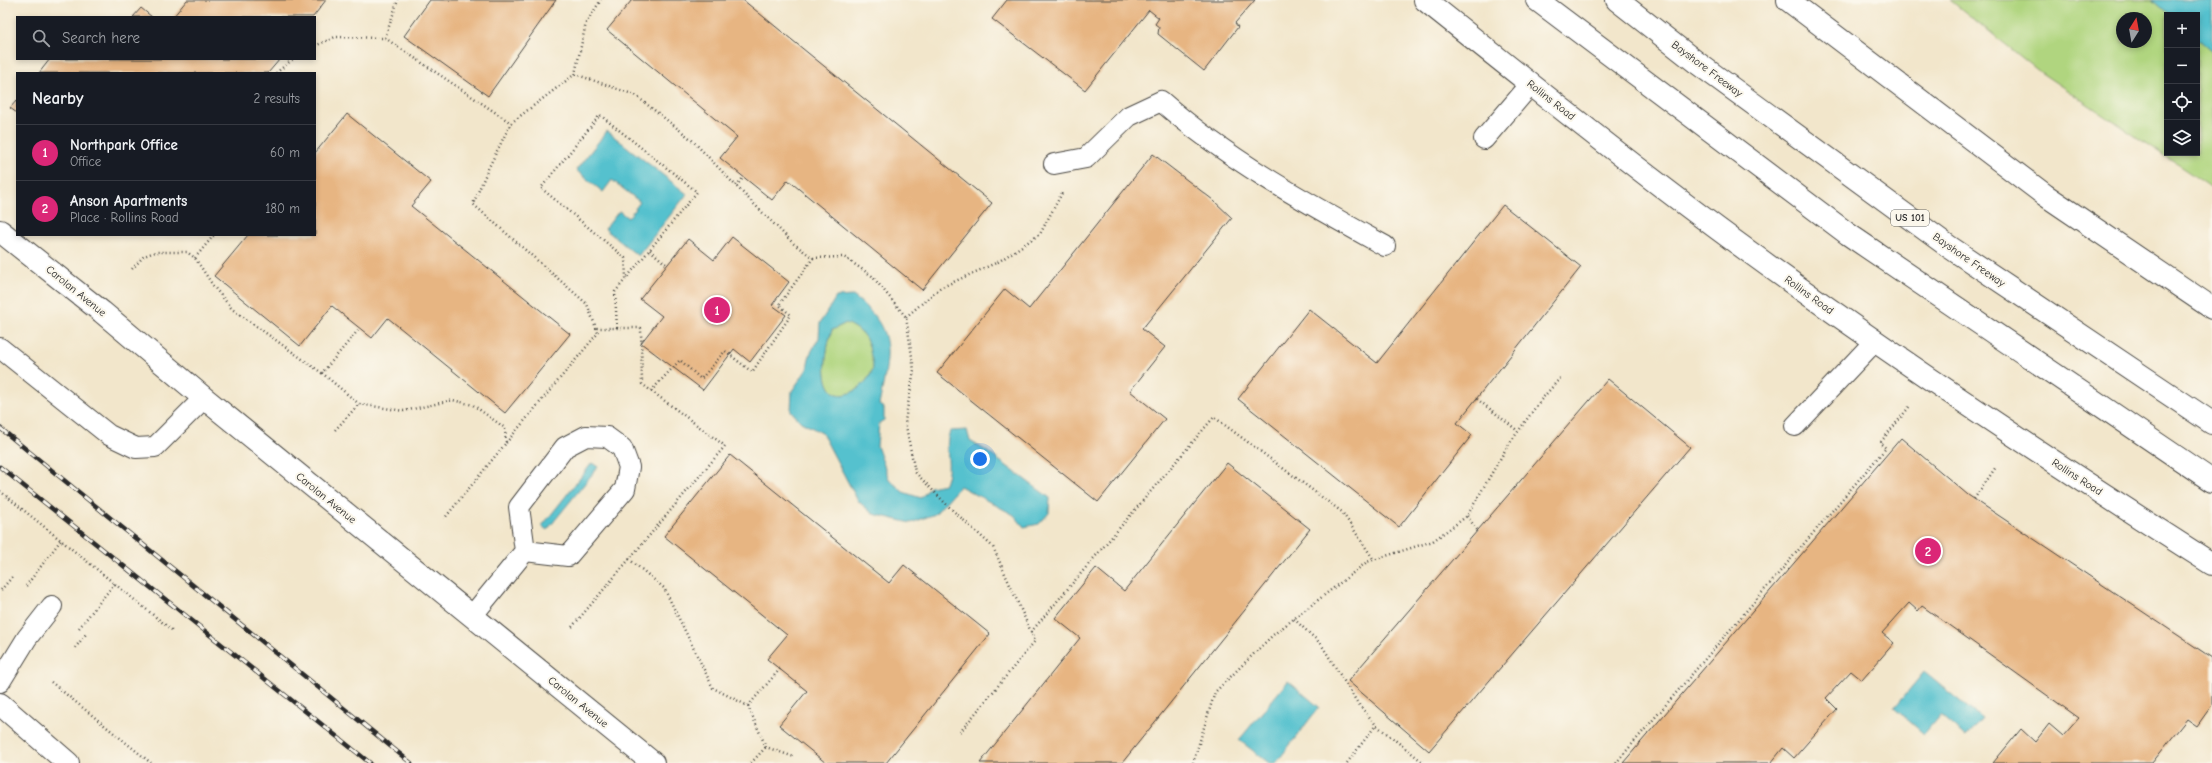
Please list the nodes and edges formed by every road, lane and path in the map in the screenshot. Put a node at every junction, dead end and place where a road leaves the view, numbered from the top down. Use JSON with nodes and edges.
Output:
{"nodes":[{"id":1,"x":398,"y":0,"type":"edge"},
{"id":2,"x":600,"y":0,"type":"edge"},
{"id":3,"x":1425,"y":0,"type":"edge"},
{"id":4,"x":1537,"y":0,"type":"edge"},
{"id":5,"x":1617,"y":0,"type":"edge"},
{"id":6,"x":1788,"y":0,"type":"edge"},
{"id":7,"x":386,"y":38,"type":"junction"},
{"id":8,"x":316,"y":46,"type":"edge"},
{"id":9,"x":292,"y":60,"type":"edge"},
{"id":10,"x":277,"y":72,"type":"edge"},
{"id":11,"x":575,"y":74,"type":"junction"},
{"id":12,"x":1531,"y":84,"type":"junction"},
{"id":13,"x":511,"y":123,"type":"junction"},
{"id":14,"x":1484,"y":139,"type":"dead end"},
{"id":15,"x":1054,"y":164,"type":"joint"},
{"id":16,"x":744,"y":177,"type":"dead end"},
{"id":17,"x":736,"y":186,"type":"junction"},
{"id":18,"x":0,"y":231,"type":"edge"},
{"id":19,"x":213,"y":236,"type":"edge"},
{"id":20,"x":1385,"y":246,"type":"dead end"},
{"id":21,"x":650,"y":250,"type":"junction"},
{"id":22,"x":195,"y":258,"type":"junction"},
{"id":23,"x":813,"y":258,"type":"junction"},
{"id":24,"x":667,"y":265,"type":"dead end"},
{"id":25,"x":132,"y":269,"type":"dead end"},
{"id":26,"x":626,"y":278,"type":"junction"},
{"id":27,"x":2212,"y":308,"type":"edge"},
{"id":28,"x":906,"y":316,"type":"junction"},
{"id":29,"x":360,"y":328,"type":"dead end"},
{"id":30,"x":617,"y":328,"type":"dead end"},
{"id":31,"x":1874,"y":342,"type":"junction"},
{"id":32,"x":0,"y":348,"type":"edge"},
{"id":33,"x":322,"y":373,"type":"junction"},
{"id":34,"x":1562,"y":376,"type":"dead end"},
{"id":35,"x":651,"y":391,"type":"dead end"},
{"id":36,"x":204,"y":398,"type":"junction"},
{"id":37,"x":1477,"y":399,"type":"dead end"},
{"id":38,"x":359,"y":404,"type":"junction"},
{"id":39,"x":1910,"y":406,"type":"dead end"},
{"id":40,"x":2212,"y":423,"type":"edge"},
{"id":41,"x":1795,"y":426,"type":"dead end"},
{"id":42,"x":335,"y":430,"type":"dead end"},
{"id":43,"x":1518,"y":431,"type":"junction"},
{"id":44,"x":506,"y":443,"type":"junction"},
{"id":45,"x":1996,"y":467,"type":"dead end"},
{"id":46,"x":2212,"y":481,"type":"edge"},
{"id":47,"x":0,"y":491,"type":"edge"},
{"id":48,"x":1974,"y":499,"type":"dead end"},
{"id":49,"x":1467,"y":516,"type":"junction"},
{"id":50,"x":444,"y":519,"type":"dead end"},
{"id":51,"x":1478,"y":531,"type":"dead end"},
{"id":52,"x":61,"y":540,"type":"junction"},
{"id":53,"x":525,"y":551,"type":"junction"},
{"id":54,"x":629,"y":559,"type":"dead end"},
{"id":55,"x":1374,"y":560,"type":"junction"},
{"id":56,"x":2212,"y":564,"type":"edge"},
{"id":57,"x":13,"y":576,"type":"dead end"},
{"id":58,"x":115,"y":583,"type":"junction"},
{"id":59,"x":26,"y":586,"type":"dead end"},
{"id":60,"x":1,"y":590,"type":"dead end"},
{"id":61,"x":52,"y":606,"type":"dead end"},
{"id":62,"x":472,"y":616,"type":"junction"},
{"id":63,"x":1294,"y":619,"type":"junction"},
{"id":64,"x":79,"y":628,"type":"dead end"},
{"id":65,"x":173,"y":631,"type":"dead end"},
{"id":66,"x":1031,"y":632,"type":"junction"},
{"id":67,"x":86,"y":634,"type":"dead end"},
{"id":68,"x":75,"y":648,"type":"dead end"},
{"id":69,"x":780,"y":669,"type":"dead end"},
{"id":70,"x":0,"y":682,"type":"edge"},
{"id":71,"x":51,"y":682,"type":"dead end"},
{"id":72,"x":0,"y":704,"type":"edge"},
{"id":73,"x":748,"y":706,"type":"junction"},
{"id":74,"x":1376,"y":725,"type":"junction"},
{"id":75,"x":960,"y":732,"type":"dead end"},
{"id":76,"x":766,"y":747,"type":"junction"},
{"id":77,"x":794,"y":757,"type":"dead end"},
{"id":78,"x":68,"y":763,"type":"edge"},
{"id":79,"x":151,"y":763,"type":"edge"},
{"id":80,"x":653,"y":763,"type":"edge"},
{"id":81,"x":751,"y":763,"type":"edge"},
{"id":82,"x":1193,"y":763,"type":"edge"},
{"id":83,"x":1347,"y":763,"type":"edge"},
{"id":84,"x":1424,"y":763,"type":"edge"},
{"id":85,"x":1616,"y":763,"type":"edge"}],
"edges":[{"from":1,"to":7,"type":"path"},
{"from":2,"to":11,"type":"path"},
{"from":3,"to":12,"type":"main road","name":"Rollins Road"},
{"from":4,"to":46,"type":"main road"},
{"from":5,"to":40,"type":"main road","name":"Bayshore Freeway","number":"US 101"},
{"from":6,"to":27,"type":"main road"},
{"from":7,"to":8,"type":"path"},
{"from":7,"to":13,"type":"path"},
{"from":9,"to":10,"type":"path"},
{"from":11,"to":13,"type":"path"},
{"from":11,"to":17,"type":"path"},
{"from":12,"to":14,"type":"lane"},
{"from":12,"to":31,"type":"main road","name":"Rollins Road"},
{"from":13,"to":44,"type":"path"},
{"from":15,"to":20,"type":"lane"},
{"from":15,"to":28,"type":"path"},
{"from":16,"to":17,"type":"path"},
{"from":17,"to":23,"type":"path"},
{"from":18,"to":36,"type":"main road","name":"Carolan Avenue"},
{"from":19,"to":22,"type":"path"},
{"from":21,"to":24,"type":"path"},
{"from":21,"to":26,"type":"path"},
{"from":21,"to":26,"type":"path"},
{"from":22,"to":25,"type":"path"},
{"from":22,"to":33,"type":"path"},
{"from":23,"to":28,"type":"path"},
{"from":23,"to":35,"type":"path"},
{"from":26,"to":30,"type":"path"},
{"from":28,"to":66,"type":"path"},
{"from":29,"to":33,"type":"path"},
{"from":31,"to":41,"type":"lane"},
{"from":31,"to":56,"type":"main road","name":"Rollins Road"},
{"from":32,"to":36,"type":"lane"},
{"from":33,"to":38,"type":"path"},
{"from":34,"to":43,"type":"path"},
{"from":36,"to":62,"type":"main road","name":"Carolan Avenue"},
{"from":37,"to":43,"type":"path"},
{"from":38,"to":42,"type":"path"},
{"from":38,"to":44,"type":"path"},
{"from":39,"to":85,"type":"path"},
{"from":43,"to":49,"type":"path"},
{"from":44,"to":50,"type":"path"},
{"from":45,"to":48,"type":"path"},
{"from":47,"to":52,"type":"path"},
{"from":49,"to":51,"type":"path"},
{"from":49,"to":55,"type":"path"},
{"from":52,"to":58,"type":"path"},
{"from":52,"to":59,"type":"path"},
{"from":53,"to":53,"type":"lane"},
{"from":53,"to":62,"type":"lane"},
{"from":54,"to":73,"type":"path"},
{"from":55,"to":63,"type":"path"},
{"from":55,"to":66,"type":"path"},
{"from":57,"to":60,"type":"path"},
{"from":58,"to":64,"type":"path"},
{"from":58,"to":65,"type":"path"},
{"from":61,"to":70,"type":"lane"},
{"from":62,"to":80,"type":"main road","name":"Carolan Avenue"},
{"from":63,"to":74,"type":"path"},
{"from":63,"to":82,"type":"path"},
{"from":66,"to":75,"type":"path"},
{"from":67,"to":68,"type":"path"},
{"from":69,"to":73,"type":"path"},
{"from":71,"to":79,"type":"path"},
{"from":72,"to":78,"type":"main road"},
{"from":73,"to":76,"type":"path"},
{"from":74,"to":83,"type":"path"},
{"from":74,"to":84,"type":"path"},
{"from":76,"to":77,"type":"path"},
{"from":76,"to":81,"type":"path"}]}
